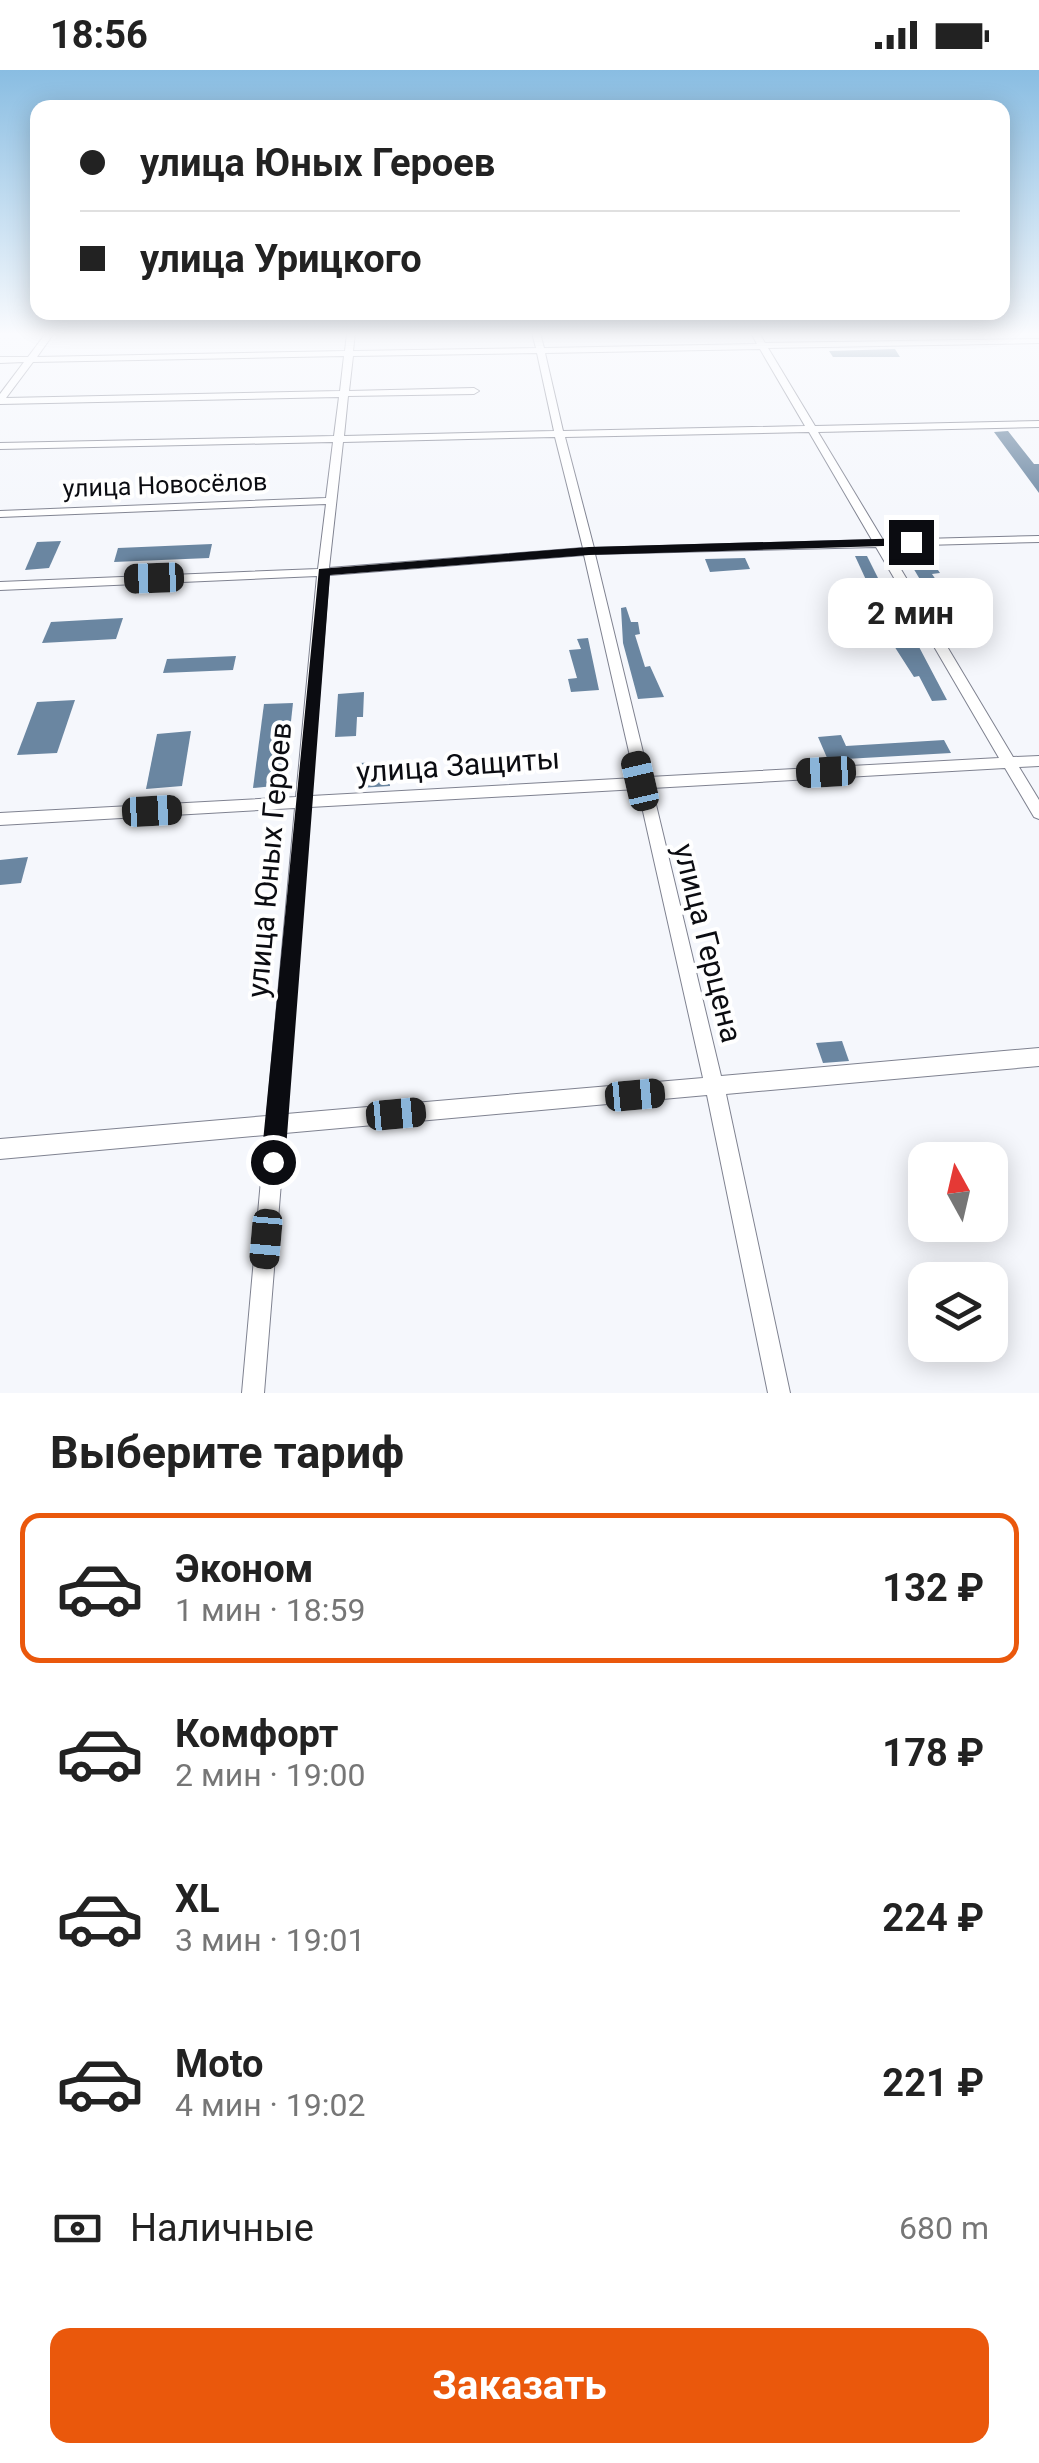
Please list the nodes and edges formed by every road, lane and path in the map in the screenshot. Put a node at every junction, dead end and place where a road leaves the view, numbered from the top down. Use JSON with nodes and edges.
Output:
{"nodes":[{"id":1,"x":345,"y":394,"type":"edge"},
{"id":2,"x":309,"y":395,"type":"edge"},
{"id":3,"x":552,"y":395,"type":"edge"},
{"id":4,"x":791,"y":395,"type":"edge"},
{"id":5,"x":0,"y":401,"type":"edge"},
{"id":6,"x":1039,"y":424,"type":"edge"},
{"id":7,"x":812,"y":429,"type":"junction"},
{"id":8,"x":562,"y":434,"type":"junction"},
{"id":9,"x":340,"y":439,"type":"junction"},
{"id":10,"x":0,"y":446,"type":"edge"},
{"id":11,"x":332,"y":502,"type":"junction"},
{"id":12,"x":0,"y":514,"type":"edge"},
{"id":13,"x":1039,"y":540,"type":"edge"},
{"id":14,"x":879,"y":543,"type":"junction"},
{"id":15,"x":589,"y":551,"type":"junction"},
{"id":16,"x":324,"y":572,"type":"junction"},
{"id":17,"x":0,"y":586,"type":"edge"},
{"id":18,"x":1039,"y":761,"type":"edge"},
{"id":19,"x":1012,"y":762,"type":"junction"},
{"id":20,"x":640,"y":781,"type":"junction"},
{"id":21,"x":305,"y":802,"type":"junction"},
{"id":22,"x":1039,"y":812,"type":"edge"},
{"id":23,"x":0,"y":819,"type":"edge"},
{"id":24,"x":1039,"y":1057,"type":"edge"},
{"id":25,"x":715,"y":1088,"type":"junction"},
{"id":26,"x":276,"y":1124,"type":"junction"},
{"id":27,"x":0,"y":1149,"type":"edge"},
{"id":28,"x":253,"y":1393,"type":"edge"},
{"id":29,"x":778,"y":1393,"type":"edge"}],
"edges":[{"from":1,"to":9,"type":"street","name":"улица Юных Героев"},
{"from":2,"to":5,"type":"street"},
{"from":3,"to":8,"type":"street","name":"улица Герцена"},
{"from":4,"to":7,"type":"street"},
{"from":6,"to":7,"type":"street"},
{"from":7,"to":8,"type":"street"},
{"from":7,"to":14,"type":"street"},
{"from":8,"to":9,"type":"street"},
{"from":8,"to":15,"type":"street","name":"улица Герцена"},
{"from":9,"to":10,"type":"street"},
{"from":9,"to":11,"type":"street","name":"улица Юных Героев"},
{"from":11,"to":12,"type":"street","name":"улица Новосёлов"},
{"from":11,"to":16,"type":"street","name":"улица Юных Героев"},
{"from":13,"to":14,"type":"street"},
{"from":14,"to":15,"type":"street"},
{"from":14,"to":19,"type":"street"},
{"from":15,"to":16,"type":"street"},
{"from":15,"to":20,"type":"street","name":"улица Герцена"},
{"from":16,"to":17,"type":"street"},
{"from":16,"to":21,"type":"street","name":"улица Юных Героев"},
{"from":18,"to":19,"type":"street","name":"улица Защиты"},
{"from":19,"to":20,"type":"street","name":"улица Защиты"},
{"from":19,"to":22,"type":"street"},
{"from":20,"to":21,"type":"street","name":"улица Защиты"},
{"from":20,"to":25,"type":"street","name":"улица Герцена"},
{"from":21,"to":23,"type":"street","name":"улица Защиты"},
{"from":21,"to":26,"type":"street","name":"улица Юных Героев"},
{"from":24,"to":25,"type":"street"},
{"from":25,"to":26,"type":"street"},
{"from":25,"to":29,"type":"street","name":"улица Герцена"},
{"from":26,"to":27,"type":"street"},
{"from":26,"to":28,"type":"street","name":"улица Юных Героев"}]}
